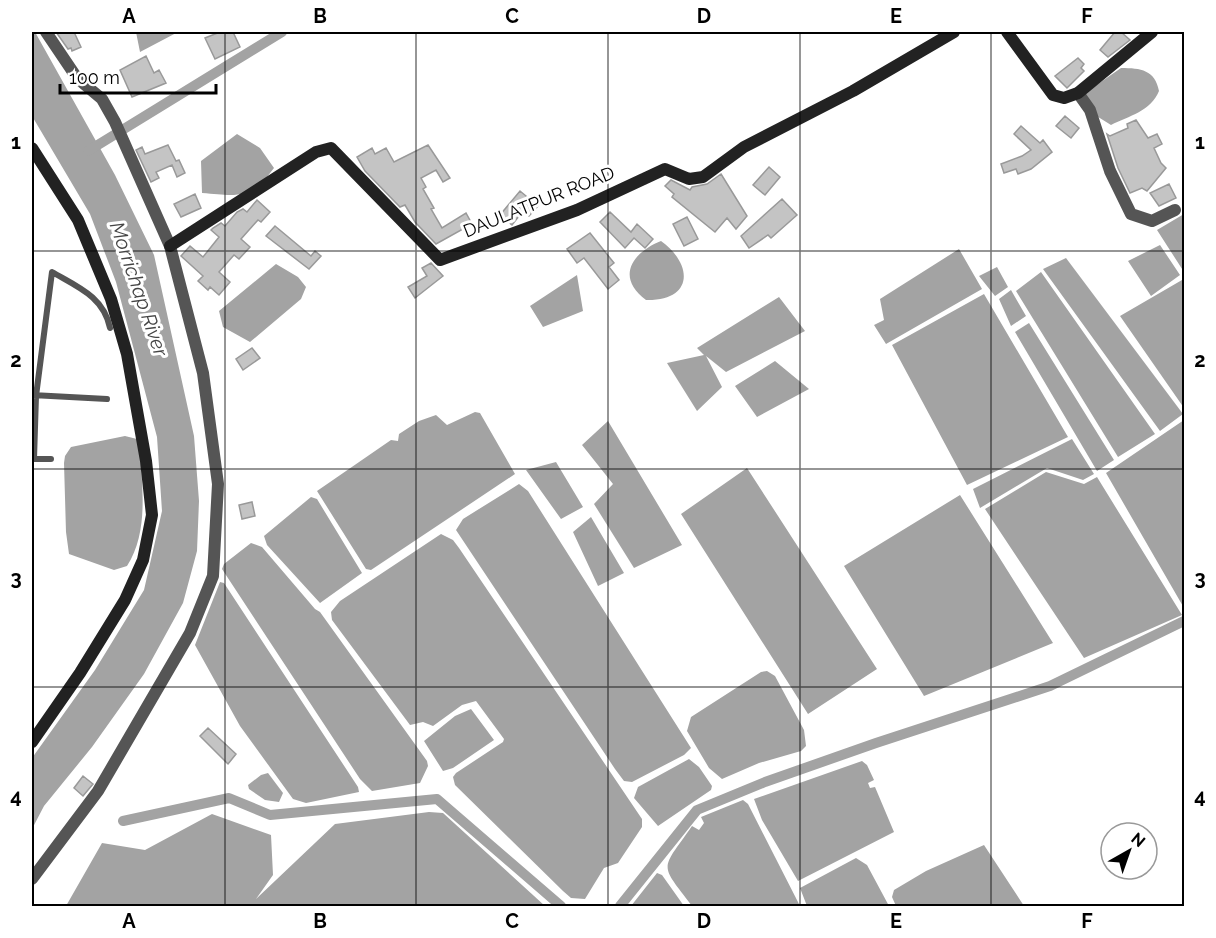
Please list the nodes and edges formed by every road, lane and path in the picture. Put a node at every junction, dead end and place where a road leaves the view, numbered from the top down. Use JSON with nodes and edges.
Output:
{"nodes":[{"id":1,"x":46,"y":32,"type":"edge"},
{"id":2,"x":954,"y":32,"type":"edge"},
{"id":3,"x":1007,"y":32,"type":"edge"},
{"id":4,"x":1152,"y":32,"type":"edge"},
{"id":5,"x":1078,"y":93,"type":"junction"},
{"id":6,"x":32,"y":148,"type":"edge"},
{"id":7,"x":1175,"y":210,"type":"dead end"},
{"id":8,"x":170,"y":246,"type":"junction"},
{"id":9,"x":111,"y":328,"type":"dead end"},
{"id":10,"x":34,"y":395,"type":"edge"},
{"id":11,"x":107,"y":399,"type":"dead end"},
{"id":12,"x":33,"y":459,"type":"edge"},
{"id":13,"x":51,"y":459,"type":"dead end"},
{"id":14,"x":32,"y":742,"type":"edge"},
{"id":15,"x":32,"y":879,"type":"edge"}],
"edges":[{"from":1,"to":8,"type":"street"},
{"from":2,"to":8,"type":"street","name":"DAULATPUR ROAD"},
{"from":3,"to":5,"type":"street"},
{"from":4,"to":5,"type":"street"},
{"from":5,"to":7,"type":"street"},
{"from":6,"to":14,"type":"street"},
{"from":8,"to":15,"type":"street"},
{"from":9,"to":10,"type":"lane"},
{"from":10,"to":11,"type":"lane"},
{"from":10,"to":12,"type":"lane"},
{"from":12,"to":13,"type":"lane"}]}
